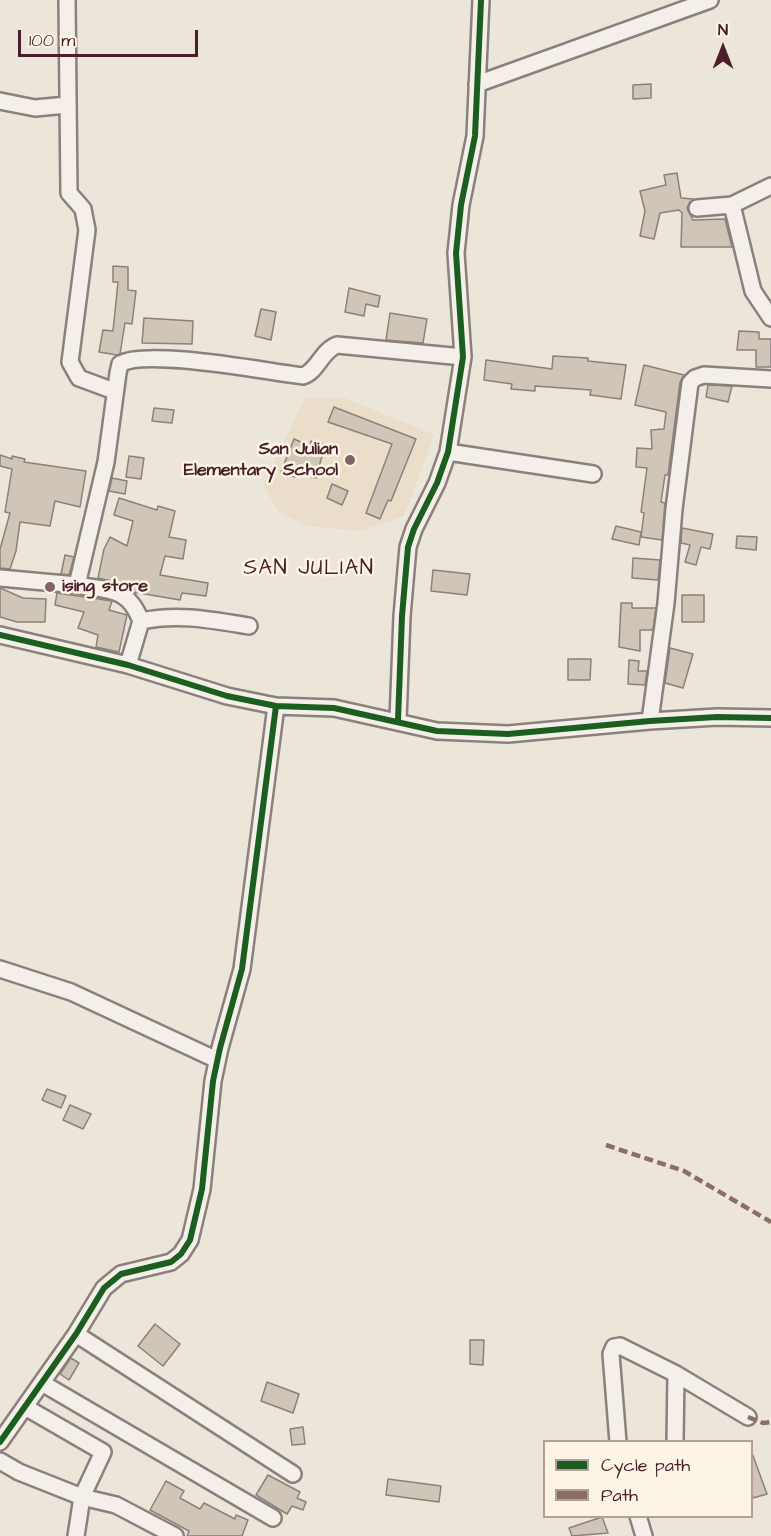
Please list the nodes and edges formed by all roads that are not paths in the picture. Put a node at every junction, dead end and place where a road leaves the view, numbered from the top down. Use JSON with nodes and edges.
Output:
{"nodes":[{"id":1,"x":67,"y":0,"type":"edge"},
{"id":2,"x":481,"y":0,"type":"edge"},
{"id":3,"x":710,"y":0,"type":"edge"},
{"id":4,"x":477,"y":84,"type":"junction"},
{"id":5,"x":0,"y":101,"type":"edge"},
{"id":6,"x":67,"y":105,"type":"junction"},
{"id":7,"x":771,"y":186,"type":"edge"},
{"id":8,"x":732,"y":205,"type":"junction"},
{"id":9,"x":697,"y":208,"type":"dead end"},
{"id":10,"x":771,"y":318,"type":"edge"},
{"id":11,"x":463,"y":357,"type":"junction"},
{"id":12,"x":771,"y":379,"type":"edge"},
{"id":13,"x":114,"y":391,"type":"junction"},
{"id":14,"x":448,"y":452,"type":"junction"},
{"id":15,"x":593,"y":474,"type":"dead end"},
{"id":16,"x":0,"y":578,"type":"edge"},
{"id":17,"x":77,"y":585,"type":"junction"},
{"id":18,"x":141,"y":621,"type":"junction"},
{"id":19,"x":249,"y":626,"type":"dead end"},
{"id":20,"x":0,"y":635,"type":"edge"},
{"id":21,"x":128,"y":665,"type":"junction"},
{"id":22,"x":276,"y":706,"type":"junction"},
{"id":23,"x":771,"y":718,"type":"edge"},
{"id":24,"x":398,"y":720,"type":"junction"},
{"id":25,"x":650,"y":721,"type":"junction"},
{"id":26,"x":0,"y":969,"type":"edge"},
{"id":27,"x":217,"y":1060,"type":"junction"},
{"id":28,"x":76,"y":1334,"type":"junction"},
{"id":29,"x":676,"y":1374,"type":"junction"},
{"id":30,"x":42,"y":1383,"type":"junction"},
{"id":31,"x":25,"y":1407,"type":"junction"},
{"id":32,"x":748,"y":1416,"type":"dead end"},
{"id":33,"x":618,"y":1440,"type":"edge"},
{"id":34,"x":675,"y":1440,"type":"edge"},
{"id":35,"x":0,"y":1442,"type":"edge"},
{"id":36,"x":0,"y":1461,"type":"edge"},
{"id":37,"x":293,"y":1474,"type":"dead end"},
{"id":38,"x":82,"y":1497,"type":"junction"},
{"id":39,"x":273,"y":1518,"type":"dead end"},
{"id":40,"x":639,"y":1518,"type":"edge"},
{"id":41,"x":76,"y":1536,"type":"edge"},
{"id":42,"x":174,"y":1536,"type":"edge"},
{"id":43,"x":644,"y":1536,"type":"edge"}],
"edges":[{"from":1,"to":6,"type":"street"},
{"from":2,"to":4,"type":"street"},
{"from":3,"to":4,"type":"street"},
{"from":4,"to":11,"type":"street"},
{"from":5,"to":6,"type":"street"},
{"from":6,"to":13,"type":"street"},
{"from":7,"to":8,"type":"street"},
{"from":8,"to":9,"type":"street"},
{"from":8,"to":10,"type":"street"},
{"from":11,"to":13,"type":"street"},
{"from":11,"to":14,"type":"street"},
{"from":12,"to":25,"type":"street"},
{"from":13,"to":17,"type":"street"},
{"from":14,"to":15,"type":"street"},
{"from":14,"to":24,"type":"street"},
{"from":16,"to":17,"type":"street"},
{"from":17,"to":18,"type":"street"},
{"from":18,"to":19,"type":"street"},
{"from":18,"to":21,"type":"street"},
{"from":20,"to":21,"type":"street"},
{"from":21,"to":22,"type":"street"},
{"from":22,"to":24,"type":"street"},
{"from":22,"to":27,"type":"street"},
{"from":23,"to":25,"type":"street"},
{"from":24,"to":25,"type":"street"},
{"from":26,"to":27,"type":"street"},
{"from":27,"to":28,"type":"street"},
{"from":28,"to":30,"type":"street"},
{"from":28,"to":37,"type":"street"},
{"from":29,"to":32,"type":"street"},
{"from":29,"to":33,"type":"street"},
{"from":29,"to":34,"type":"street"},
{"from":30,"to":31,"type":"street"},
{"from":30,"to":39,"type":"street"},
{"from":31,"to":35,"type":"street"},
{"from":31,"to":38,"type":"street"},
{"from":36,"to":38,"type":"street"},
{"from":38,"to":41,"type":"street"},
{"from":38,"to":42,"type":"street"},
{"from":40,"to":43,"type":"street"}]}
